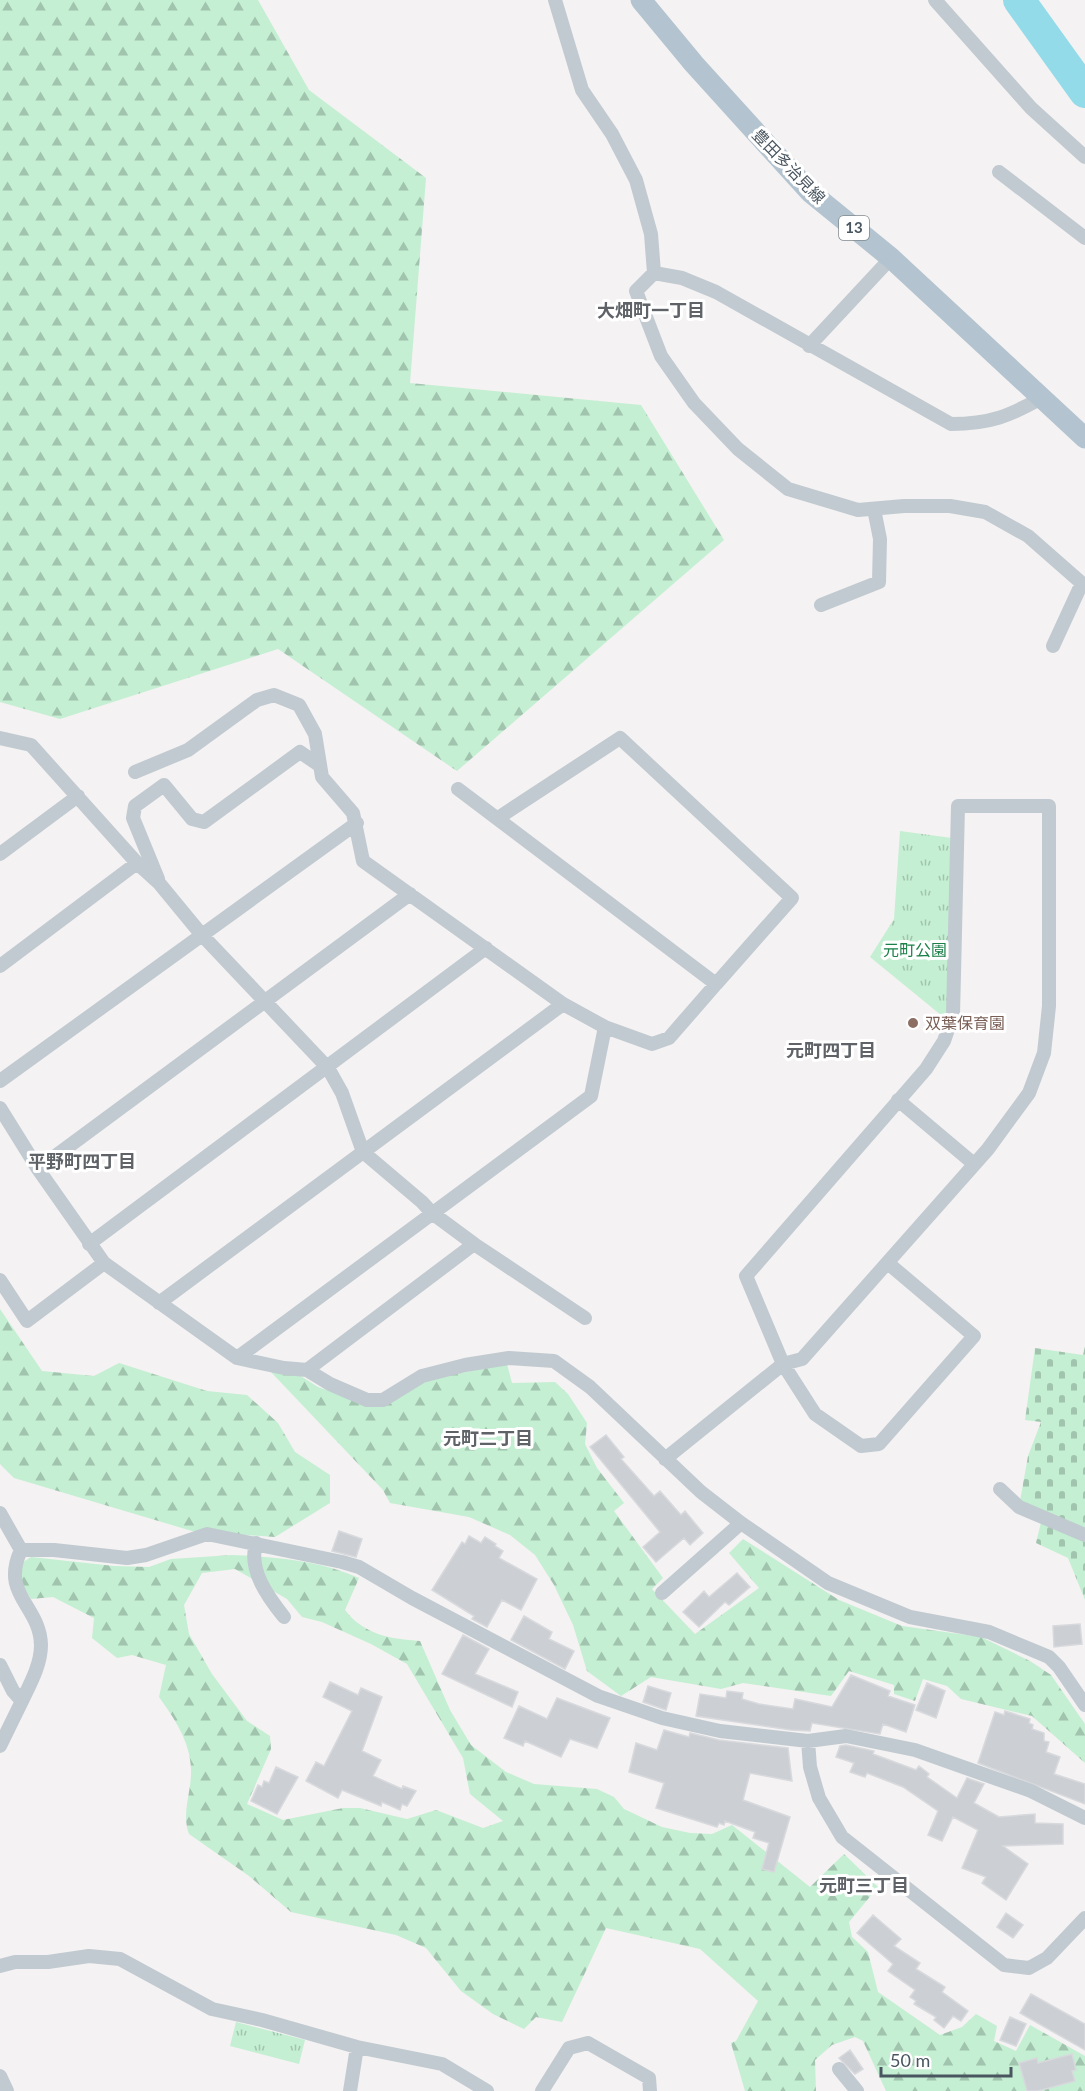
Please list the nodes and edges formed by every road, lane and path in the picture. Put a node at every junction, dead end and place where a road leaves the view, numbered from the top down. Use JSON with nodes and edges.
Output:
{"nodes":[{"id":1,"x":555,"y":0,"type":"edge"},
{"id":2,"x":641,"y":0,"type":"edge"},
{"id":3,"x":935,"y":0,"type":"edge"},
{"id":4,"x":1085,"y":157,"type":"edge"},
{"id":5,"x":999,"y":172,"type":"dead end"},
{"id":6,"x":1085,"y":238,"type":"edge"},
{"id":7,"x":891,"y":258,"type":"junction"},
{"id":8,"x":654,"y":273,"type":"junction"},
{"id":9,"x":809,"y":346,"type":"junction"},
{"id":10,"x":1043,"y":397,"type":"junction"},
{"id":11,"x":1085,"y":438,"type":"edge"},
{"id":12,"x":874,"y":509,"type":"junction"},
{"id":13,"x":1083,"y":585,"type":"edge"},
{"id":14,"x":821,"y":605,"type":"dead end"},
{"id":15,"x":1053,"y":646,"type":"dead end"},
{"id":16,"x":1,"y":740,"type":"edge"},
{"id":17,"x":319,"y":765,"type":"junction"},
{"id":18,"x":135,"y":772,"type":"dead end"},
{"id":19,"x":458,"y":789,"type":"dead end"},
{"id":20,"x":78,"y":796,"type":"junction"},
{"id":21,"x":498,"y":818,"type":"junction"},
{"id":22,"x":357,"y":823,"type":"junction"},
{"id":23,"x":0,"y":854,"type":"edge"},
{"id":24,"x":137,"y":863,"type":"junction"},
{"id":25,"x":159,"y":883,"type":"junction"},
{"id":26,"x":410,"y":894,"type":"junction"},
{"id":27,"x":201,"y":934,"type":"junction"},
{"id":28,"x":486,"y":948,"type":"junction"},
{"id":29,"x":0,"y":966,"type":"edge"},
{"id":30,"x":716,"y":984,"type":"junction"},
{"id":31,"x":267,"y":1001,"type":"junction"},
{"id":32,"x":563,"y":1004,"type":"junction"},
{"id":33,"x":605,"y":1027,"type":"junction"},
{"id":34,"x":328,"y":1068,"type":"junction"},
{"id":35,"x":0,"y":1082,"type":"edge"},
{"id":36,"x":898,"y":1100,"type":"junction"},
{"id":37,"x":0,"y":1108,"type":"edge"},
{"id":38,"x":363,"y":1152,"type":"junction"},
{"id":39,"x":974,"y":1164,"type":"junction"},
{"id":40,"x":38,"y":1169,"type":"junction"},
{"id":41,"x":432,"y":1213,"type":"junction"},
{"id":42,"x":89,"y":1244,"type":"junction"},
{"id":43,"x":474,"y":1244,"type":"junction"},
{"id":44,"x":104,"y":1263,"type":"junction"},
{"id":45,"x":889,"y":1264,"type":"junction"},
{"id":46,"x":0,"y":1280,"type":"edge"},
{"id":47,"x":159,"y":1303,"type":"junction"},
{"id":48,"x":585,"y":1318,"type":"dead end"},
{"id":49,"x":237,"y":1358,"type":"junction"},
{"id":50,"x":783,"y":1364,"type":"junction"},
{"id":51,"x":307,"y":1370,"type":"junction"},
{"id":52,"x":665,"y":1459,"type":"junction"},
{"id":53,"x":1000,"y":1489,"type":"dead end"},
{"id":54,"x":0,"y":1513,"type":"edge"},
{"id":55,"x":741,"y":1523,"type":"junction"},
{"id":56,"x":1085,"y":1535,"type":"edge"},
{"id":57,"x":256,"y":1543,"type":"junction"},
{"id":58,"x":21,"y":1550,"type":"junction"},
{"id":59,"x":662,"y":1593,"type":"dead end"},
{"id":60,"x":284,"y":1617,"type":"dead end"},
{"id":61,"x":0,"y":1665,"type":"edge"},
{"id":62,"x":22,"y":1701,"type":"junction"},
{"id":63,"x":1085,"y":1705,"type":"edge"},
{"id":64,"x":808,"y":1741,"type":"junction"},
{"id":65,"x":0,"y":1746,"type":"edge"},
{"id":66,"x":1085,"y":1818,"type":"edge"},
{"id":67,"x":1085,"y":1918,"type":"edge"},
{"id":68,"x":0,"y":1966,"type":"edge"},
{"id":69,"x":357,"y":2047,"type":"junction"},
{"id":70,"x":839,"y":2068,"type":"dead end"},
{"id":71,"x":0,"y":2076,"type":"edge"},
{"id":72,"x":7,"y":2091,"type":"edge"},
{"id":73,"x":351,"y":2091,"type":"edge"},
{"id":74,"x":487,"y":2091,"type":"edge"},
{"id":75,"x":542,"y":2091,"type":"edge"},
{"id":76,"x":650,"y":2091,"type":"edge"},
{"id":77,"x":857,"y":2091,"type":"edge"}],
"edges":[{"from":1,"to":8,"type":"street"},
{"from":2,"to":7,"type":"main road","name":"豊田多治見線","number":"13"},
{"from":3,"to":4,"type":"street"},
{"from":5,"to":6,"type":"street"},
{"from":7,"to":9,"type":"street"},
{"from":7,"to":10,"type":"main road","name":"豊田多治見線","number":"13"},
{"from":8,"to":9,"type":"street"},
{"from":8,"to":12,"type":"street"},
{"from":9,"to":10,"type":"street"},
{"from":10,"to":11,"type":"main road","name":"豊田多治見線","number":"13"},
{"from":12,"to":13,"type":"street"},
{"from":12,"to":14,"type":"street"},
{"from":13,"to":15,"type":"street"},
{"from":16,"to":20,"type":"street"},
{"from":17,"to":18,"type":"street"},
{"from":17,"to":22,"type":"street"},
{"from":17,"to":25,"type":"street"},
{"from":19,"to":21,"type":"street"},
{"from":20,"to":23,"type":"street"},
{"from":20,"to":24,"type":"street"},
{"from":21,"to":30,"type":"street"},
{"from":21,"to":30,"type":"street"},
{"from":22,"to":26,"type":"street"},
{"from":22,"to":27,"type":"street"},
{"from":24,"to":25,"type":"street"},
{"from":24,"to":29,"type":"street"},
{"from":25,"to":27,"type":"street"},
{"from":26,"to":28,"type":"street"},
{"from":26,"to":31,"type":"street"},
{"from":27,"to":31,"type":"street"},
{"from":27,"to":35,"type":"street"},
{"from":28,"to":32,"type":"street"},
{"from":28,"to":34,"type":"street"},
{"from":30,"to":33,"type":"street"},
{"from":31,"to":34,"type":"street"},
{"from":31,"to":40,"type":"street"},
{"from":32,"to":33,"type":"street"},
{"from":32,"to":38,"type":"street"},
{"from":33,"to":41,"type":"street"},
{"from":34,"to":38,"type":"street"},
{"from":34,"to":42,"type":"street"},
{"from":36,"to":39,"type":"street"},
{"from":36,"to":39,"type":"street"},
{"from":36,"to":50,"type":"street"},
{"from":37,"to":40,"type":"street"},
{"from":38,"to":41,"type":"street"},
{"from":38,"to":47,"type":"street"},
{"from":39,"to":45,"type":"street"},
{"from":40,"to":42,"type":"street"},
{"from":41,"to":43,"type":"street"},
{"from":41,"to":49,"type":"street"},
{"from":42,"to":44,"type":"street"},
{"from":43,"to":48,"type":"street"},
{"from":43,"to":51,"type":"street"},
{"from":44,"to":46,"type":"street"},
{"from":44,"to":47,"type":"street"},
{"from":45,"to":50,"type":"street"},
{"from":45,"to":50,"type":"street"},
{"from":47,"to":49,"type":"street"},
{"from":49,"to":51,"type":"street"},
{"from":50,"to":52,"type":"street"},
{"from":51,"to":52,"type":"street"},
{"from":52,"to":55,"type":"street"},
{"from":53,"to":56,"type":"street"},
{"from":54,"to":58,"type":"street"},
{"from":55,"to":59,"type":"street"},
{"from":55,"to":63,"type":"street"},
{"from":57,"to":58,"type":"street"},
{"from":57,"to":60,"type":"street"},
{"from":57,"to":64,"type":"street"},
{"from":58,"to":62,"type":"street"},
{"from":61,"to":62,"type":"street"},
{"from":62,"to":65,"type":"street"},
{"from":64,"to":66,"type":"street"},
{"from":64,"to":67,"type":"street"},
{"from":68,"to":69,"type":"street"},
{"from":69,"to":73,"type":"street"},
{"from":69,"to":74,"type":"street"},
{"from":70,"to":77,"type":"street"},
{"from":71,"to":72,"type":"street"},
{"from":75,"to":76,"type":"street"}]}
